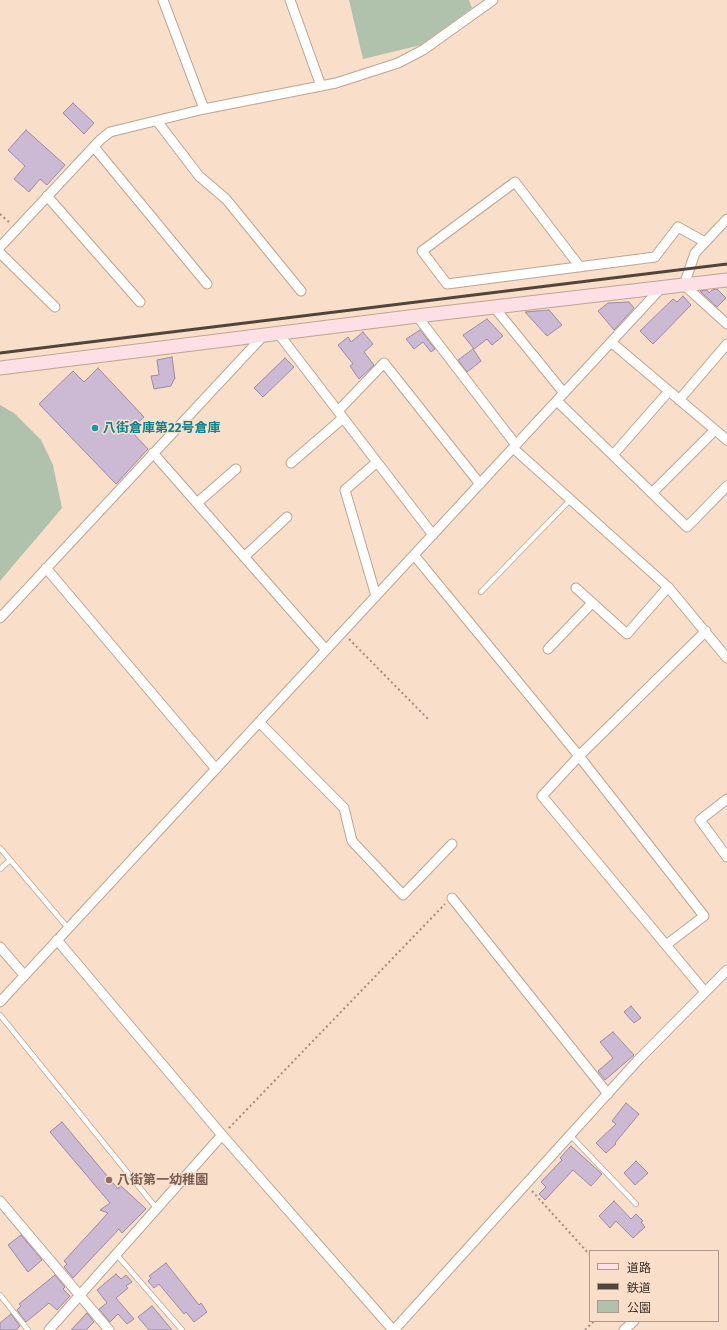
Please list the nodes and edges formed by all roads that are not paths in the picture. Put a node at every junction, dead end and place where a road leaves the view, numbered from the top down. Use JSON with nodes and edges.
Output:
{"nodes":[{"id":1,"x":163,"y":0,"type":"edge"},
{"id":2,"x":290,"y":0,"type":"edge"},
{"id":3,"x":493,"y":0,"type":"edge"},
{"id":4,"x":321,"y":86,"type":"junction"},
{"id":5,"x":204,"y":109,"type":"junction"},
{"id":6,"x":157,"y":121,"type":"junction"},
{"id":7,"x":94,"y":147,"type":"junction"},
{"id":8,"x":48,"y":196,"type":"junction"},
{"id":9,"x":727,"y":219,"type":"edge"},
{"id":10,"x":705,"y":242,"type":"junction"},
{"id":11,"x":0,"y":247,"type":"edge"},
{"id":12,"x":0,"y":253,"type":"edge"},
{"id":13,"x":580,"y":267,"type":"junction"},
{"id":14,"x":727,"y":280,"type":"edge"},
{"id":15,"x":207,"y":284,"type":"dead end"},
{"id":16,"x":684,"y":285,"type":"junction"},
{"id":17,"x":662,"y":288,"type":"junction"},
{"id":18,"x":301,"y":291,"type":"dead end"},
{"id":19,"x":140,"y":302,"type":"dead end"},
{"id":20,"x":55,"y":307,"type":"dead end"},
{"id":21,"x":494,"y":307,"type":"junction"},
{"id":22,"x":417,"y":316,"type":"junction"},
{"id":23,"x":727,"y":324,"type":"edge"},
{"id":24,"x":278,"y":333,"type":"junction"},
{"id":25,"x":264,"y":335,"type":"junction"},
{"id":26,"x":611,"y":342,"type":"junction"},
{"id":27,"x":727,"y":344,"type":"edge"},
{"id":28,"x":0,"y":368,"type":"edge"},
{"id":29,"x":669,"y":391,"type":"junction"},
{"id":30,"x":564,"y":393,"type":"junction"},
{"id":31,"x":679,"y":400,"type":"junction"},
{"id":32,"x":557,"y":401,"type":"junction"},
{"id":33,"x":340,"y":415,"type":"junction"},
{"id":34,"x":716,"y":430,"type":"junction"},
{"id":35,"x":727,"y":440,"type":"edge"},
{"id":36,"x":515,"y":447,"type":"junction"},
{"id":37,"x":153,"y":453,"type":"junction"},
{"id":38,"x":613,"y":455,"type":"junction"},
{"id":39,"x":377,"y":462,"type":"junction"},
{"id":40,"x":291,"y":463,"type":"dead end"},
{"id":41,"x":236,"y":469,"type":"dead end"},
{"id":42,"x":480,"y":484,"type":"junction"},
{"id":43,"x":727,"y":486,"type":"edge"},
{"id":44,"x":652,"y":493,"type":"junction"},
{"id":45,"x":570,"y":500,"type":"junction"},
{"id":46,"x":197,"y":504,"type":"junction"},
{"id":47,"x":287,"y":517,"type":"dead end"},
{"id":48,"x":433,"y":535,"type":"junction"},
{"id":49,"x":414,"y":555,"type":"junction"},
{"id":50,"x":244,"y":557,"type":"junction"},
{"id":51,"x":46,"y":568,"type":"junction"},
{"id":52,"x":668,"y":587,"type":"junction"},
{"id":53,"x":576,"y":588,"type":"dead end"},
{"id":54,"x":481,"y":592,"type":"dead end"},
{"id":55,"x":376,"y":596,"type":"junction"},
{"id":56,"x":592,"y":603,"type":"junction"},
{"id":57,"x":0,"y":618,"type":"edge"},
{"id":58,"x":706,"y":631,"type":"junction"},
{"id":59,"x":548,"y":649,"type":"dead end"},
{"id":60,"x":326,"y":650,"type":"junction"},
{"id":61,"x":727,"y":658,"type":"edge"},
{"id":62,"x":259,"y":722,"type":"junction"},
{"id":63,"x":578,"y":756,"type":"junction"},
{"id":64,"x":216,"y":769,"type":"junction"},
{"id":65,"x":727,"y":799,"type":"edge"},
{"id":66,"x":452,"y":844,"type":"dead end"},
{"id":67,"x":0,"y":848,"type":"edge"},
{"id":68,"x":727,"y":857,"type":"edge"},
{"id":69,"x":10,"y":860,"type":"junction"},
{"id":70,"x":0,"y":869,"type":"edge"},
{"id":71,"x":452,"y":898,"type":"road end"},
{"id":72,"x":68,"y":928,"type":"junction"},
{"id":73,"x":57,"y":940,"type":"junction"},
{"id":74,"x":666,"y":946,"type":"junction"},
{"id":75,"x":0,"y":947,"type":"edge"},
{"id":76,"x":727,"y":970,"type":"edge"},
{"id":77,"x":24,"y":976,"type":"junction"},
{"id":78,"x":705,"y":992,"type":"junction"},
{"id":79,"x":0,"y":1002,"type":"edge"},
{"id":80,"x":0,"y":1015,"type":"edge"},
{"id":81,"x":608,"y":1094,"type":"junction"},
{"id":82,"x":222,"y":1136,"type":"junction"},
{"id":83,"x":571,"y":1136,"type":"junction"},
{"id":84,"x":0,"y":1201,"type":"edge"},
{"id":85,"x":636,"y":1204,"type":"dead end"},
{"id":86,"x":157,"y":1209,"type":"junction"},
{"id":87,"x":117,"y":1255,"type":"junction"},
{"id":88,"x":0,"y":1295,"type":"edge"},
{"id":89,"x":79,"y":1297,"type":"junction"},
{"id":90,"x":633,"y":1322,"type":"edge"},
{"id":91,"x":28,"y":1330,"type":"edge"},
{"id":92,"x":49,"y":1330,"type":"edge"},
{"id":93,"x":109,"y":1330,"type":"edge"},
{"id":94,"x":182,"y":1330,"type":"edge"},
{"id":95,"x":394,"y":1330,"type":"edge"},
{"id":96,"x":624,"y":1330,"type":"edge"}],
"edges":[{"from":1,"to":5,"type":"street"},
{"from":2,"to":4,"type":"street"},
{"from":3,"to":4,"type":"street"},
{"from":4,"to":5,"type":"street"},
{"from":5,"to":6,"type":"street"},
{"from":6,"to":7,"type":"street"},
{"from":6,"to":18,"type":"street"},
{"from":7,"to":8,"type":"street"},
{"from":7,"to":15,"type":"street"},
{"from":8,"to":11,"type":"street"},
{"from":8,"to":19,"type":"street"},
{"from":9,"to":10,"type":"street"},
{"from":10,"to":13,"type":"street"},
{"from":10,"to":16,"type":"street"},
{"from":12,"to":20,"type":"street"},
{"from":13,"to":13,"type":"street"},
{"from":14,"to":16,"type":"street"},
{"from":16,"to":17,"type":"street"},
{"from":16,"to":23,"type":"street"},
{"from":17,"to":21,"type":"street"},
{"from":17,"to":26,"type":"street"},
{"from":21,"to":22,"type":"street"},
{"from":21,"to":30,"type":"street"},
{"from":22,"to":24,"type":"street"},
{"from":22,"to":36,"type":"street"},
{"from":24,"to":25,"type":"street"},
{"from":24,"to":33,"type":"street"},
{"from":25,"to":28,"type":"street"},
{"from":25,"to":37,"type":"street"},
{"from":26,"to":29,"type":"street"},
{"from":26,"to":30,"type":"street"},
{"from":27,"to":31,"type":"street"},
{"from":29,"to":31,"type":"street"},
{"from":29,"to":38,"type":"street"},
{"from":30,"to":32,"type":"street"},
{"from":31,"to":34,"type":"street"},
{"from":32,"to":36,"type":"street"},
{"from":32,"to":38,"type":"street"},
{"from":33,"to":39,"type":"street"},
{"from":33,"to":40,"type":"street"},
{"from":33,"to":42,"type":"street"},
{"from":34,"to":35,"type":"street"},
{"from":34,"to":44,"type":"street"},
{"from":36,"to":42,"type":"street"},
{"from":36,"to":45,"type":"street"},
{"from":37,"to":46,"type":"street"},
{"from":37,"to":51,"type":"street"},
{"from":38,"to":44,"type":"street"},
{"from":39,"to":48,"type":"street"},
{"from":39,"to":55,"type":"street"},
{"from":41,"to":46,"type":"street"},
{"from":42,"to":48,"type":"street"},
{"from":43,"to":44,"type":"street"},
{"from":45,"to":52,"type":"street"},
{"from":45,"to":54,"type":"lane"},
{"from":46,"to":50,"type":"street"},
{"from":47,"to":50,"type":"street"},
{"from":48,"to":49,"type":"street"},
{"from":49,"to":55,"type":"street"},
{"from":49,"to":63,"type":"street"},
{"from":50,"to":60,"type":"street"},
{"from":51,"to":57,"type":"street"},
{"from":51,"to":64,"type":"street"},
{"from":52,"to":56,"type":"street"},
{"from":52,"to":58,"type":"street"},
{"from":53,"to":56,"type":"street"},
{"from":55,"to":60,"type":"street"},
{"from":56,"to":59,"type":"street"},
{"from":58,"to":61,"type":"street"},
{"from":58,"to":63,"type":"street"},
{"from":60,"to":62,"type":"street"},
{"from":62,"to":64,"type":"street"},
{"from":62,"to":66,"type":"street"},
{"from":63,"to":74,"type":"street"},
{"from":63,"to":74,"type":"street"},
{"from":64,"to":72,"type":"street"},
{"from":65,"to":68,"type":"street"},
{"from":67,"to":69,"type":"lane"},
{"from":69,"to":70,"type":"lane"},
{"from":69,"to":72,"type":"lane"},
{"from":71,"to":81,"type":"street"},
{"from":72,"to":73,"type":"street"},
{"from":73,"to":77,"type":"street"},
{"from":73,"to":82,"type":"street"},
{"from":74,"to":78,"type":"street"},
{"from":75,"to":77,"type":"street"},
{"from":76,"to":78,"type":"street"},
{"from":77,"to":79,"type":"street"},
{"from":78,"to":81,"type":"street"},
{"from":80,"to":86,"type":"lane"},
{"from":81,"to":83,"type":"street"},
{"from":82,"to":86,"type":"street"},
{"from":82,"to":95,"type":"street"},
{"from":83,"to":85,"type":"lane"},
{"from":83,"to":95,"type":"street"},
{"from":84,"to":89,"type":"street"},
{"from":86,"to":87,"type":"street"},
{"from":87,"to":89,"type":"street"},
{"from":87,"to":94,"type":"lane"},
{"from":88,"to":91,"type":"lane"},
{"from":89,"to":92,"type":"street"},
{"from":89,"to":93,"type":"street"},
{"from":90,"to":96,"type":"street"}]}
